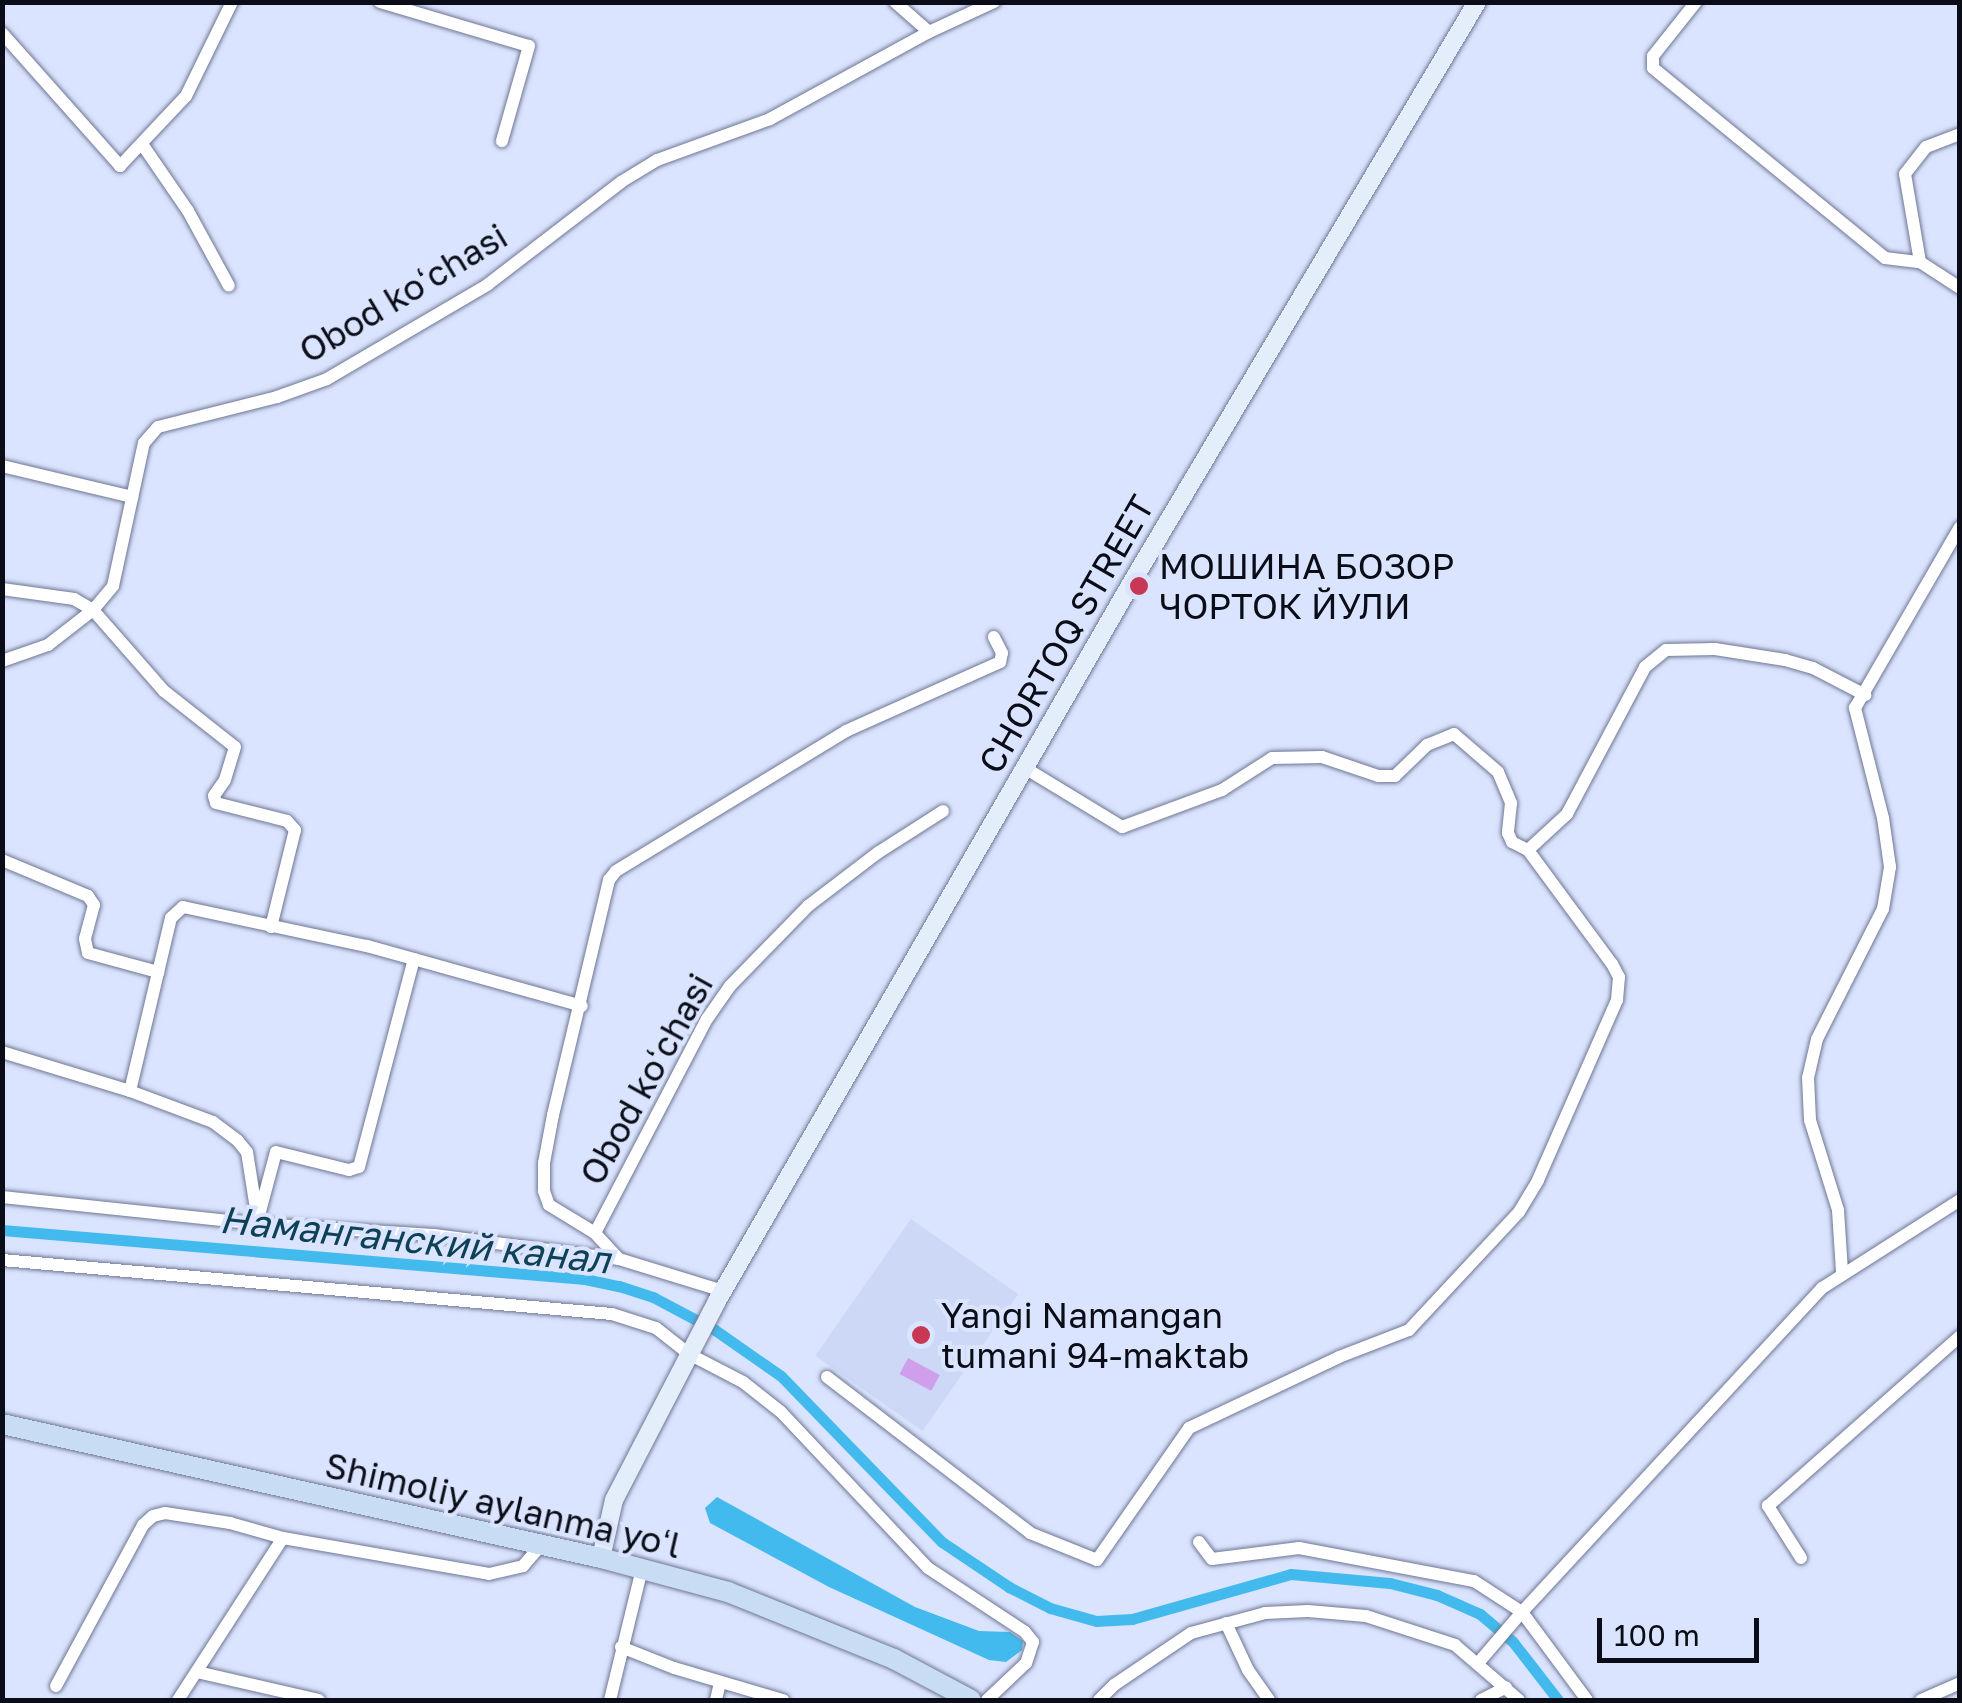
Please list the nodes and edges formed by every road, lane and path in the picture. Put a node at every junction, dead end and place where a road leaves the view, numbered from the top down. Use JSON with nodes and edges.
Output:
{"nodes":[{"id":1,"x":232,"y":2,"type":"edge"},
{"id":2,"x":380,"y":2,"type":"edge"},
{"id":3,"x":896,"y":2,"type":"edge"},
{"id":4,"x":994,"y":2,"type":"edge"},
{"id":5,"x":1477,"y":2,"type":"edge"},
{"id":6,"x":1696,"y":2,"type":"edge"},
{"id":7,"x":929,"y":32,"type":"junction"},
{"id":8,"x":2,"y":33,"type":"edge"},
{"id":9,"x":1960,"y":134,"type":"edge"},
{"id":10,"x":502,"y":141,"type":"dead end"},
{"id":11,"x":142,"y":144,"type":"junction"},
{"id":12,"x":1920,"y":262,"type":"junction"},
{"id":13,"x":228,"y":286,"type":"dead end"},
{"id":14,"x":1960,"y":288,"type":"edge"},
{"id":15,"x":2,"y":466,"type":"edge"},
{"id":16,"x":132,"y":498,"type":"junction"},
{"id":17,"x":1960,"y":527,"type":"edge"},
{"id":18,"x":2,"y":590,"type":"edge"},
{"id":19,"x":93,"y":610,"type":"junction"},
{"id":20,"x":994,"y":637,"type":"dead end"},
{"id":21,"x":2,"y":661,"type":"edge"},
{"id":22,"x":1865,"y":695,"type":"junction"},
{"id":23,"x":1025,"y":768,"type":"junction"},
{"id":24,"x":943,"y":811,"type":"dead end"},
{"id":25,"x":1528,"y":850,"type":"junction"},
{"id":26,"x":2,"y":860,"type":"edge"},
{"id":27,"x":270,"y":927,"type":"junction"},
{"id":28,"x":414,"y":958,"type":"junction"},
{"id":29,"x":158,"y":972,"type":"junction"},
{"id":30,"x":582,"y":1006,"type":"junction"},
{"id":31,"x":2,"y":1052,"type":"edge"},
{"id":32,"x":130,"y":1092,"type":"junction"},
{"id":33,"x":2,"y":1197,"type":"edge"},
{"id":34,"x":1960,"y":1200,"type":"edge"},
{"id":35,"x":258,"y":1222,"type":"junction"},
{"id":36,"x":594,"y":1232,"type":"junction"},
{"id":37,"x":619,"y":1259,"type":"junction"},
{"id":38,"x":2,"y":1260,"type":"edge"},
{"id":39,"x":1842,"y":1272,"type":"junction"},
{"id":40,"x":720,"y":1296,"type":"junction"},
{"id":41,"x":1960,"y":1336,"type":"edge"},
{"id":42,"x":691,"y":1351,"type":"junction"},
{"id":43,"x":827,"y":1378,"type":"dead end"},
{"id":44,"x":2,"y":1424,"type":"edge"},
{"id":45,"x":283,"y":1538,"type":"junction"},
{"id":46,"x":1198,"y":1542,"type":"dead end"},
{"id":47,"x":542,"y":1545,"type":"junction"},
{"id":48,"x":600,"y":1558,"type":"junction"},
{"id":49,"x":1800,"y":1558,"type":"dead end"},
{"id":50,"x":642,"y":1569,"type":"junction"},
{"id":51,"x":1518,"y":1616,"type":"junction"},
{"id":52,"x":1226,"y":1623,"type":"junction"},
{"id":53,"x":622,"y":1647,"type":"junction"},
{"id":54,"x":1482,"y":1658,"type":"junction"},
{"id":55,"x":197,"y":1672,"type":"junction"},
{"id":56,"x":720,"y":1682,"type":"junction"},
{"id":57,"x":1960,"y":1683,"type":"edge"},
{"id":58,"x":56,"y":1686,"type":"dead end"},
{"id":59,"x":1506,"y":1687,"type":"junction"},
{"id":60,"x":178,"y":1700,"type":"edge"},
{"id":61,"x":320,"y":1700,"type":"edge"},
{"id":62,"x":610,"y":1700,"type":"edge"},
{"id":63,"x":716,"y":1700,"type":"edge"},
{"id":64,"x":784,"y":1700,"type":"edge"},
{"id":65,"x":971,"y":1700,"type":"edge"},
{"id":66,"x":987,"y":1700,"type":"edge"},
{"id":67,"x":1099,"y":1700,"type":"edge"},
{"id":68,"x":1269,"y":1700,"type":"edge"},
{"id":69,"x":1480,"y":1700,"type":"edge"},
{"id":70,"x":1519,"y":1700,"type":"edge"},
{"id":71,"x":1587,"y":1700,"type":"edge"},
{"id":72,"x":1921,"y":1700,"type":"edge"}],
"edges":[{"from":1,"to":11,"type":"street"},
{"from":2,"to":10,"type":"street"},
{"from":3,"to":7,"type":"street"},
{"from":4,"to":7,"type":"street","name":"Obod koʻchasi"},
{"from":5,"to":23,"type":"main road","name":"CHORTOQ STREET"},
{"from":6,"to":12,"type":"street"},
{"from":7,"to":16,"type":"street","name":"Obod koʻchasi"},
{"from":8,"to":11,"type":"street"},
{"from":9,"to":12,"type":"street"},
{"from":11,"to":13,"type":"street"},
{"from":12,"to":14,"type":"street"},
{"from":15,"to":16,"type":"street"},
{"from":16,"to":19,"type":"street","name":"Obod koʻchasi"},
{"from":17,"to":22,"type":"street"},
{"from":18,"to":19,"type":"street"},
{"from":19,"to":21,"type":"street","name":"Obod koʻchasi"},
{"from":19,"to":27,"type":"street"},
{"from":20,"to":30,"type":"street","name":"Obod koʻchasi"},
{"from":22,"to":25,"type":"street"},
{"from":22,"to":39,"type":"street"},
{"from":23,"to":25,"type":"street"},
{"from":23,"to":40,"type":"main road","name":"CHORTOQ STREET"},
{"from":24,"to":36,"type":"street","name":"Obod koʻchasi"},
{"from":25,"to":43,"type":"street"},
{"from":26,"to":29,"type":"street"},
{"from":27,"to":28,"type":"street"},
{"from":27,"to":29,"type":"street"},
{"from":28,"to":30,"type":"street"},
{"from":28,"to":35,"type":"street"},
{"from":29,"to":32,"type":"street"},
{"from":30,"to":36,"type":"street","name":"Obod koʻchasi"},
{"from":31,"to":32,"type":"street"},
{"from":32,"to":35,"type":"street"},
{"from":33,"to":35,"type":"street"},
{"from":34,"to":39,"type":"street"},
{"from":35,"to":37,"type":"street"},
{"from":36,"to":37,"type":"street","name":"Obod koʻchasi"},
{"from":37,"to":40,"type":"street"},
{"from":38,"to":42,"type":"street"},
{"from":39,"to":51,"type":"street"},
{"from":40,"to":42,"type":"main road","name":"CHORTOQ STREET"},
{"from":41,"to":49,"type":"street"},
{"from":42,"to":48,"type":"main road","name":"CHORTOQ STREET"},
{"from":42,"to":66,"type":"street"},
{"from":44,"to":47,"type":"main road","name":"Shimoliy aylanma yoʻl"},
{"from":45,"to":47,"type":"street"},
{"from":45,"to":55,"type":"street"},
{"from":45,"to":58,"type":"street"},
{"from":46,"to":51,"type":"street"},
{"from":47,"to":48,"type":"main road","name":"Shimoliy aylanma yoʻl"},
{"from":48,"to":50,"type":"main road","name":"Shimoliy aylanma yoʻl"},
{"from":50,"to":53,"type":"street"},
{"from":50,"to":65,"type":"main road","name":"Shimoliy aylanma yoʻl"},
{"from":51,"to":54,"type":"street"},
{"from":51,"to":71,"type":"street"},
{"from":52,"to":54,"type":"street"},
{"from":52,"to":67,"type":"street"},
{"from":52,"to":68,"type":"street"},
{"from":53,"to":56,"type":"street"},
{"from":53,"to":62,"type":"street"},
{"from":54,"to":59,"type":"street"},
{"from":55,"to":60,"type":"street"},
{"from":55,"to":61,"type":"street"},
{"from":56,"to":63,"type":"street"},
{"from":56,"to":64,"type":"street"},
{"from":57,"to":72,"type":"street"},
{"from":59,"to":69,"type":"street"},
{"from":59,"to":70,"type":"street"}]}
